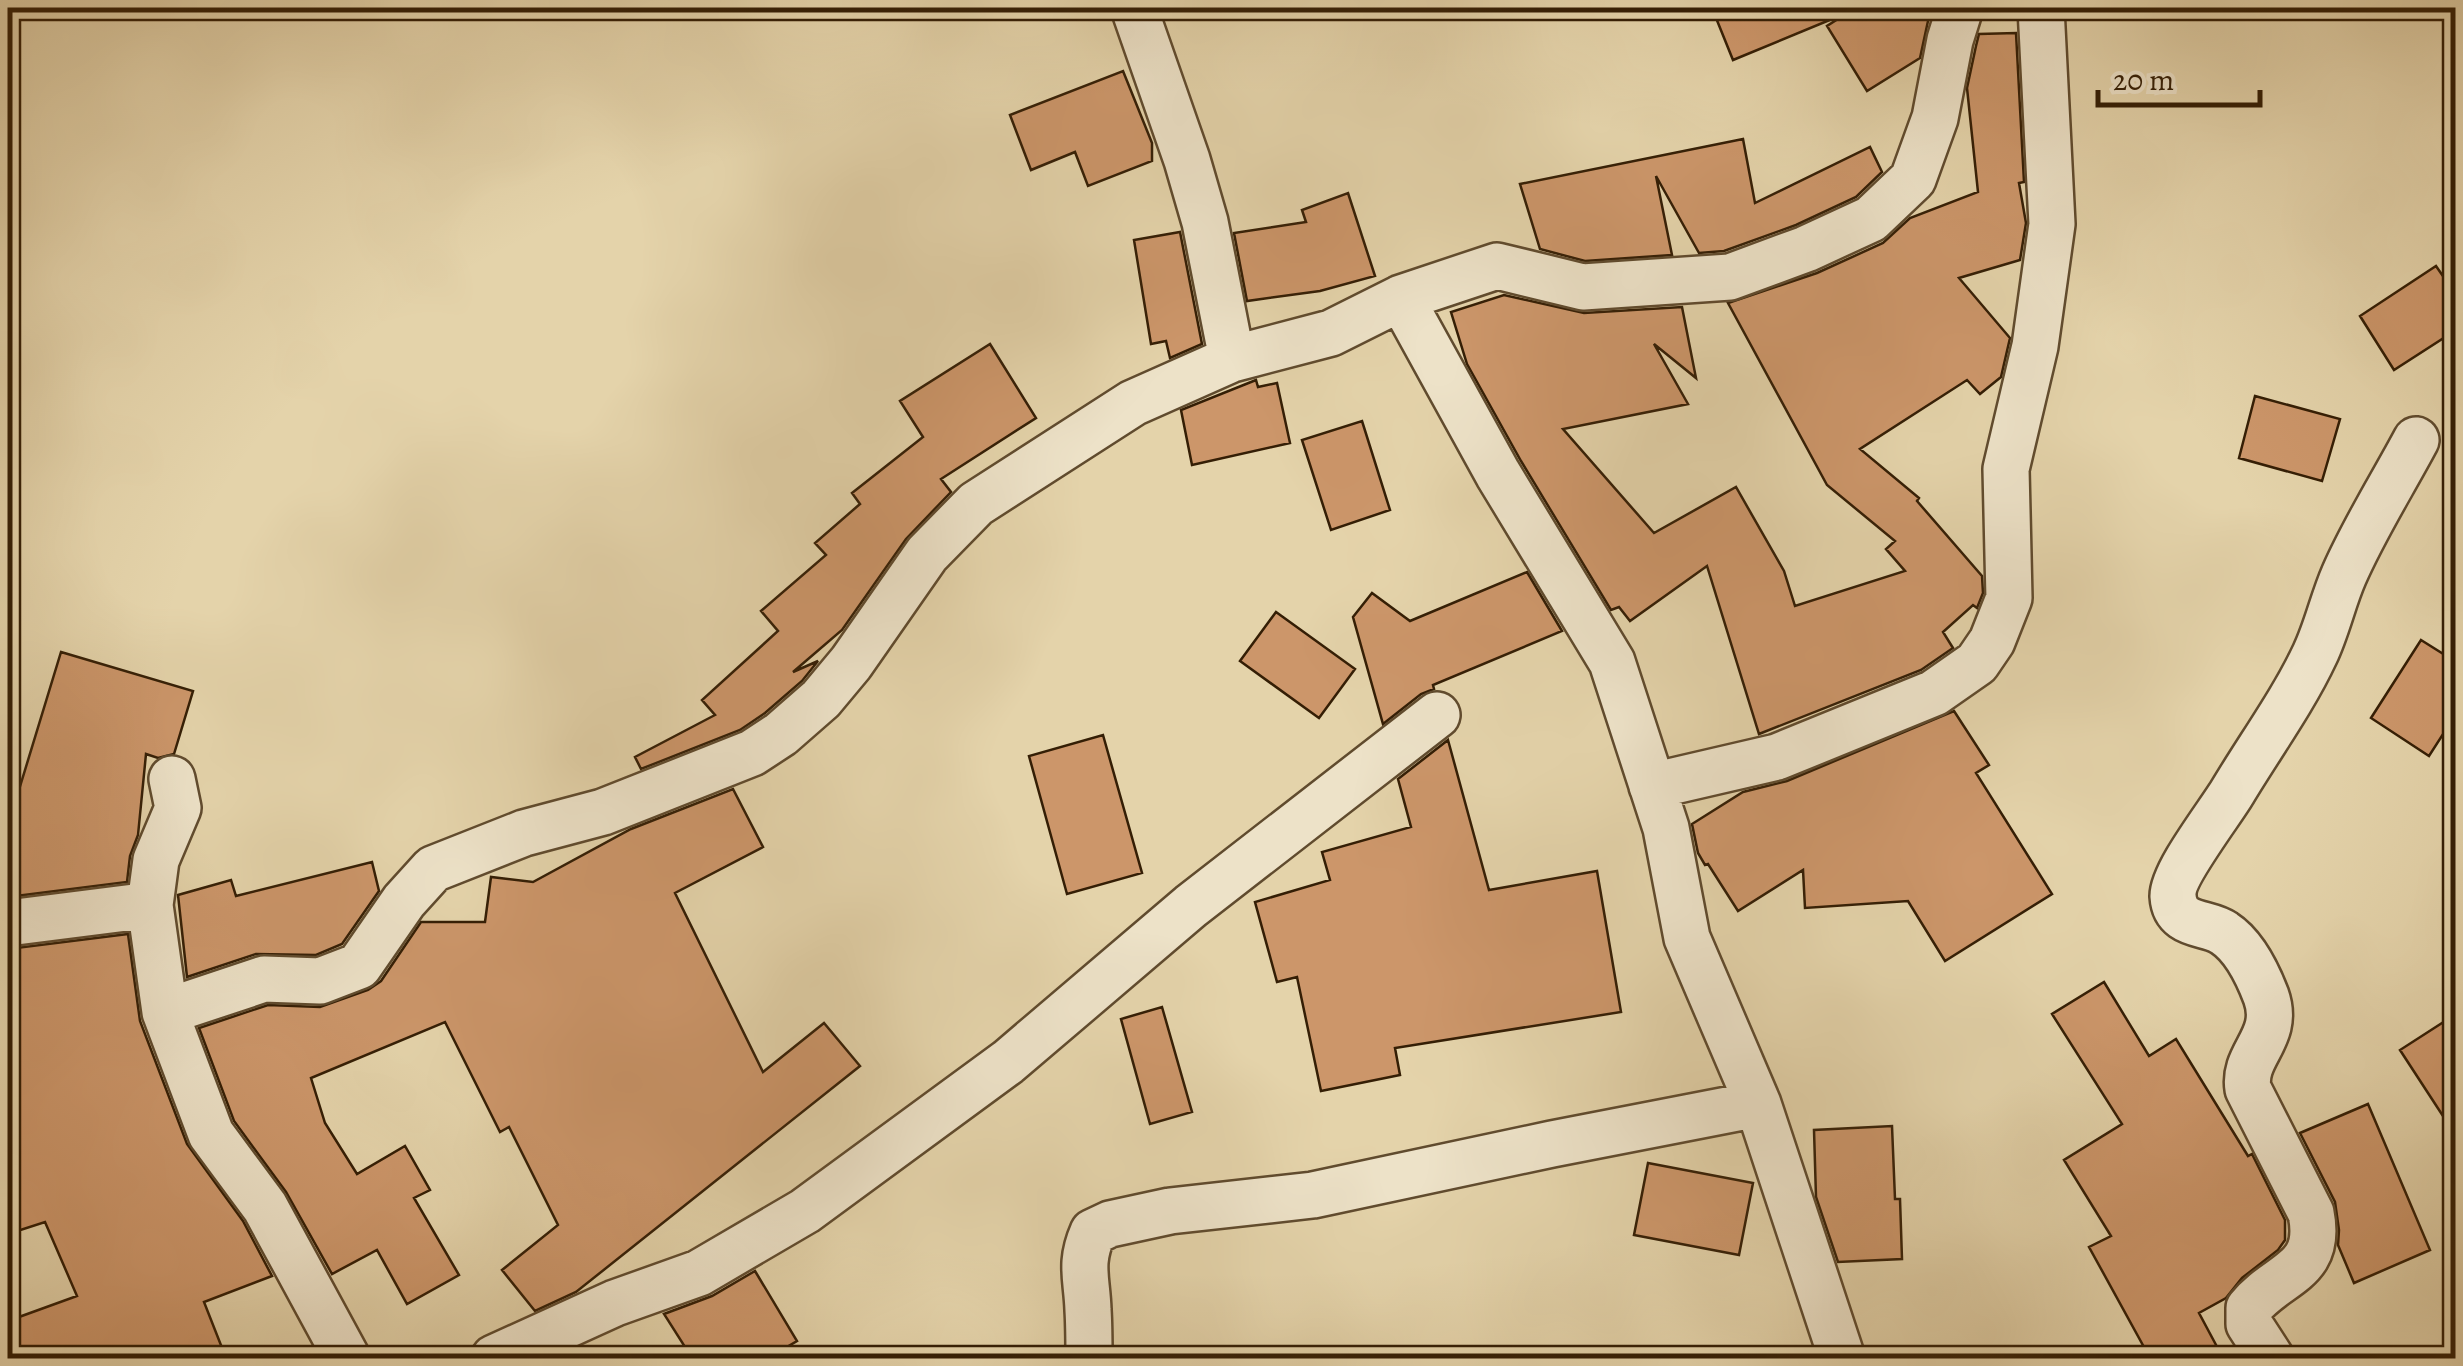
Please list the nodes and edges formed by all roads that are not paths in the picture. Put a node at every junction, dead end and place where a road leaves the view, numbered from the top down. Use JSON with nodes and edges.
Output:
{"nodes":[{"id":1,"x":1134,"y":8,"type":"edge"},
{"id":2,"x":1960,"y":8,"type":"edge"},
{"id":3,"x":2041,"y":8,"type":"edge"},
{"id":4,"x":1401,"y":298,"type":"junction"},
{"id":5,"x":1232,"y":359,"type":"junction"},
{"id":6,"x":2416,"y":440,"type":"dead end"},
{"id":7,"x":1437,"y":715,"type":"dead end"},
{"id":8,"x":172,"y":779,"type":"dead end"},
{"id":9,"x":1652,"y":786,"type":"junction"},
{"id":10,"x":150,"y":905,"type":"junction"},
{"id":11,"x":8,"y":923,"type":"edge"},
{"id":12,"x":164,"y":1012,"type":"junction"},
{"id":13,"x":1758,"y":1104,"type":"junction"},
{"id":14,"x":346,"y":1358,"type":"edge"},
{"id":15,"x":494,"y":1358,"type":"edge"},
{"id":16,"x":1089,"y":1358,"type":"edge"},
{"id":17,"x":1842,"y":1358,"type":"edge"},
{"id":18,"x":2270,"y":1358,"type":"edge"}],
"edges":[{"from":1,"to":5,"type":"street"},
{"from":2,"to":4,"type":"street"},
{"from":3,"to":9,"type":"street"},
{"from":4,"to":5,"type":"street"},
{"from":4,"to":9,"type":"street"},
{"from":5,"to":12,"type":"street"},
{"from":6,"to":18,"type":"street"},
{"from":7,"to":15,"type":"street"},
{"from":8,"to":10,"type":"street"},
{"from":9,"to":13,"type":"street"},
{"from":10,"to":11,"type":"street"},
{"from":10,"to":12,"type":"street"},
{"from":12,"to":14,"type":"street"},
{"from":13,"to":16,"type":"street"},
{"from":13,"to":17,"type":"street"}]}
